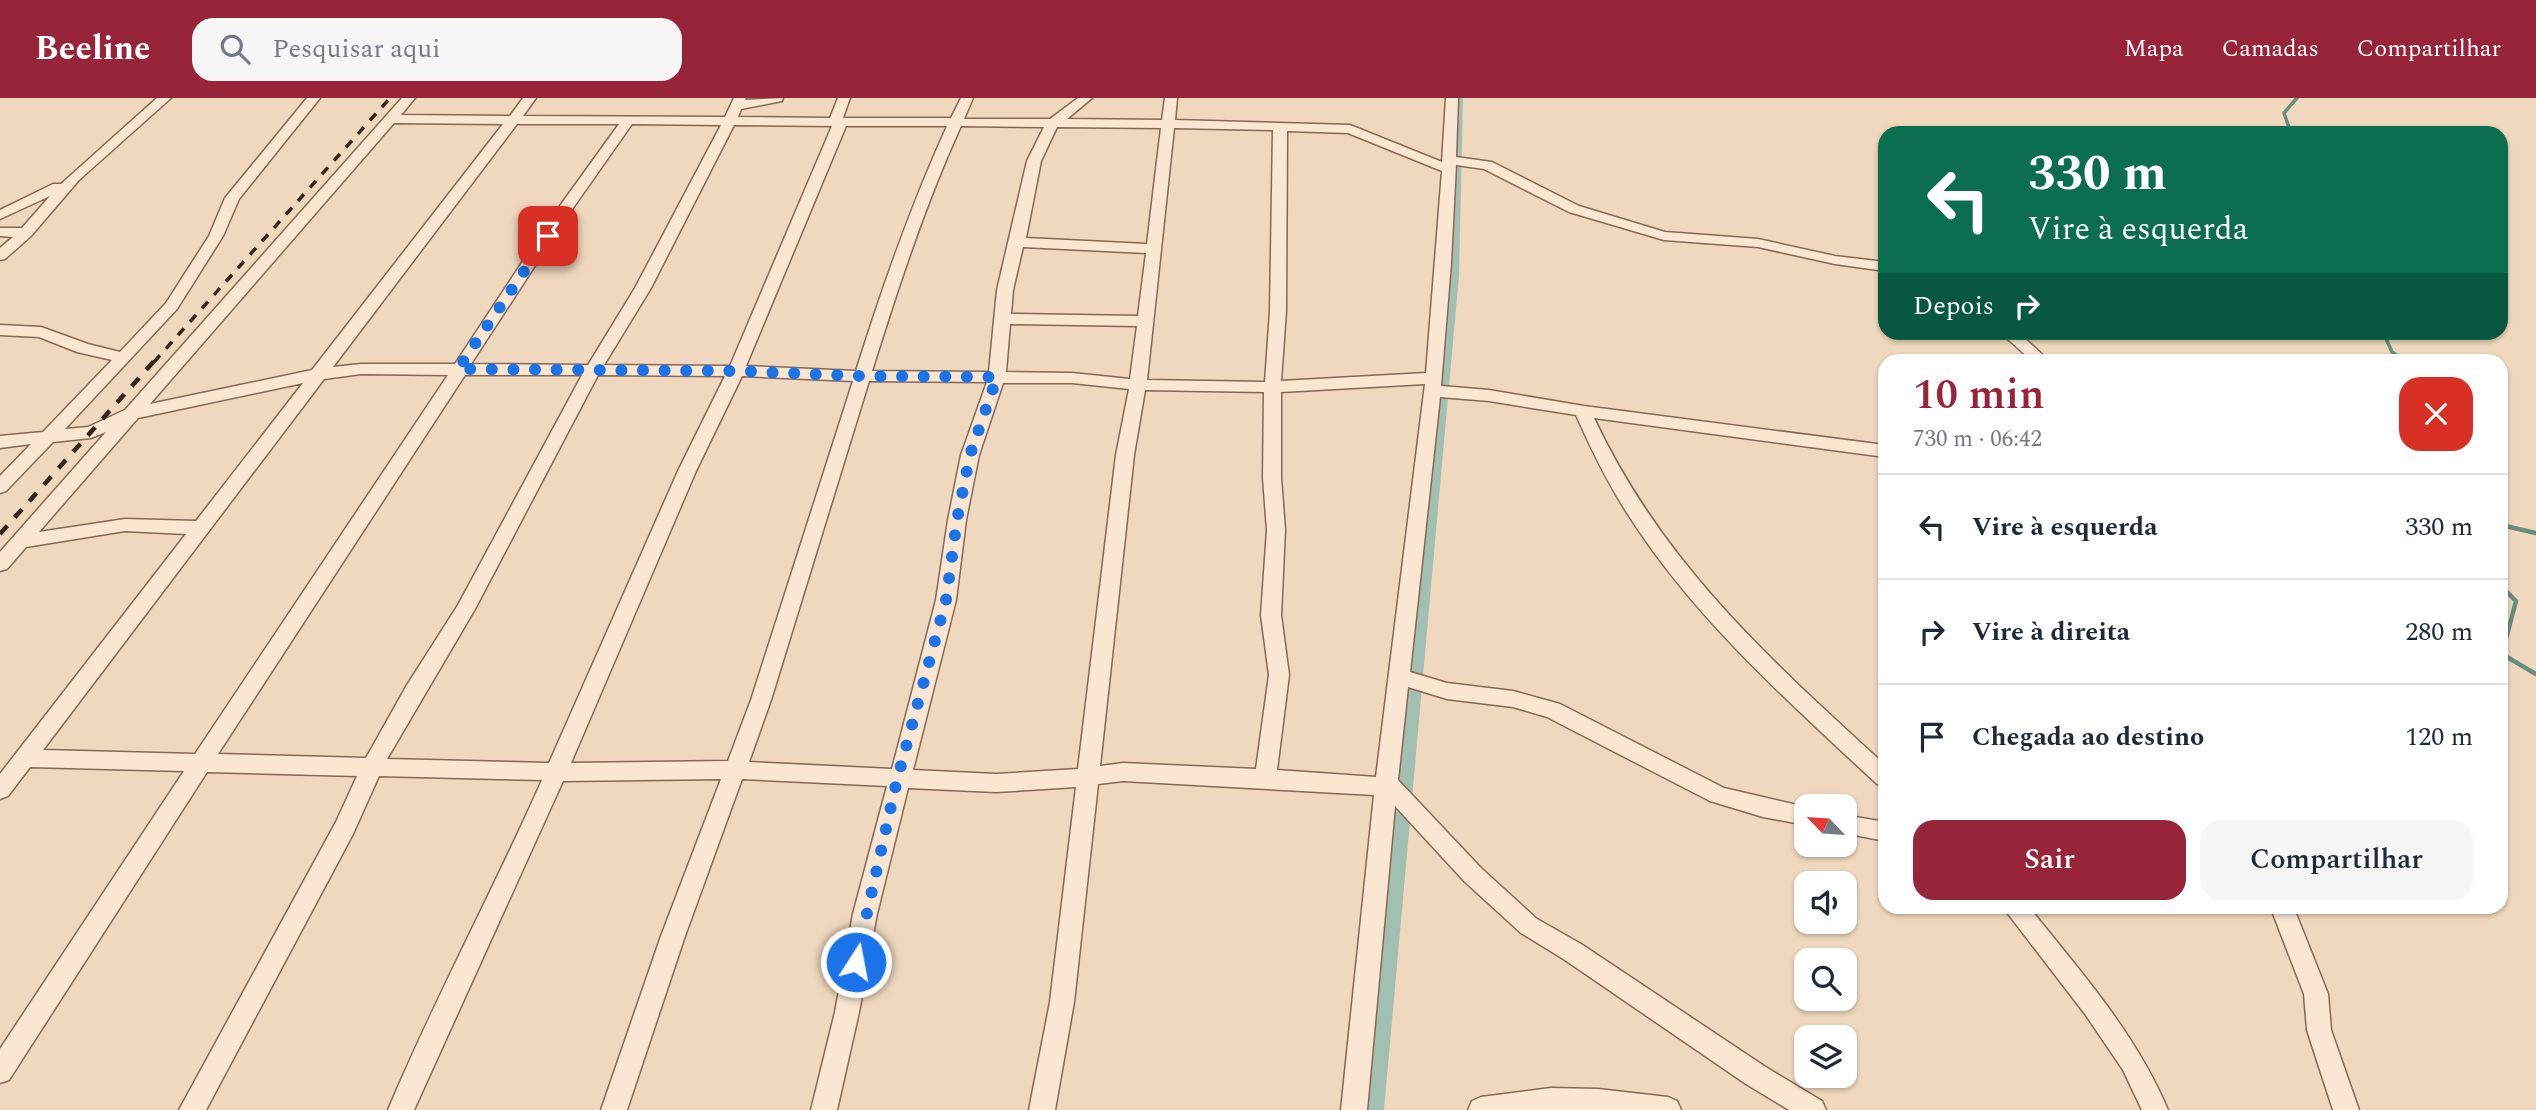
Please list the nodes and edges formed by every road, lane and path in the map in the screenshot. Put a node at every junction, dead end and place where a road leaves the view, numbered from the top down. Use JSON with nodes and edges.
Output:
{"nodes":[{"id":1,"x":165,"y":98,"type":"edge"},
{"id":2,"x":314,"y":98,"type":"edge"},
{"id":3,"x":409,"y":98,"type":"edge"},
{"id":4,"x":530,"y":98,"type":"edge"},
{"id":5,"x":777,"y":98,"type":"edge"},
{"id":6,"x":844,"y":98,"type":"edge"},
{"id":7,"x":968,"y":98,"type":"edge"},
{"id":8,"x":1086,"y":98,"type":"edge"},
{"id":9,"x":1171,"y":98,"type":"edge"},
{"id":10,"x":1452,"y":98,"type":"edge"},
{"id":11,"x":735,"y":108,"type":"edge"},
{"id":12,"x":516,"y":118,"type":"junction"},
{"id":13,"x":390,"y":119,"type":"junction"},
{"id":14,"x":629,"y":120,"type":"junction"},
{"id":15,"x":838,"y":121,"type":"junction"},
{"id":16,"x":954,"y":124,"type":"junction"},
{"id":17,"x":1052,"y":124,"type":"junction"},
{"id":18,"x":1168,"y":124,"type":"junction"},
{"id":19,"x":1280,"y":127,"type":"junction"},
{"id":20,"x":1450,"y":165,"type":"junction"},
{"id":21,"x":74,"y":177,"type":"junction"},
{"id":22,"x":0,"y":215,"type":"edge"},
{"id":23,"x":0,"y":232,"type":"edge"},
{"id":24,"x":26,"y":233,"type":"junction"},
{"id":25,"x":1017,"y":242,"type":"junction"},
{"id":26,"x":1152,"y":249,"type":"junction"},
{"id":27,"x":0,"y":256,"type":"edge"},
{"id":28,"x":1878,"y":266,"type":"edge"},
{"id":29,"x":1004,"y":319,"type":"junction"},
{"id":30,"x":1144,"y":321,"type":"junction"},
{"id":31,"x":0,"y":330,"type":"edge"},
{"id":32,"x":2017,"y":340,"type":"edge"},
{"id":33,"x":2033,"y":354,"type":"edge"},
{"id":34,"x":125,"y":358,"type":"junction"},
{"id":35,"x":458,"y":369,"type":"junction"},
{"id":36,"x":592,"y":371,"type":"junction"},
{"id":37,"x":736,"y":371,"type":"junction"},
{"id":38,"x":320,"y":374,"type":"junction"},
{"id":39,"x":862,"y":376,"type":"junction"},
{"id":40,"x":997,"y":377,"type":"junction"},
{"id":41,"x":1432,"y":384,"type":"junction"},
{"id":42,"x":1138,"y":385,"type":"junction"},
{"id":43,"x":1273,"y":387,"type":"junction"},
{"id":44,"x":1581,"y":411,"type":"junction"},
{"id":45,"x":136,"y":412,"type":"junction"},
{"id":46,"x":46,"y":438,"type":"junction"},
{"id":47,"x":0,"y":442,"type":"edge"},
{"id":48,"x":1878,"y":450,"type":"edge"},
{"id":49,"x":0,"y":486,"type":"edge"},
{"id":50,"x":202,"y":528,"type":"junction"},
{"id":51,"x":20,"y":541,"type":"junction"},
{"id":52,"x":0,"y":565,"type":"edge"},
{"id":53,"x":1400,"y":677,"type":"junction"},
{"id":54,"x":24,"y":758,"type":"junction"},
{"id":55,"x":202,"y":761,"type":"junction"},
{"id":56,"x":372,"y":767,"type":"junction"},
{"id":57,"x":733,"y":770,"type":"junction"},
{"id":58,"x":1878,"y":771,"type":"edge"},
{"id":59,"x":556,"y":772,"type":"junction"},
{"id":60,"x":1088,"y":776,"type":"junction"},
{"id":61,"x":1265,"y":779,"type":"junction"},
{"id":62,"x":897,"y":780,"type":"junction"},
{"id":63,"x":1386,"y":785,"type":"junction"},
{"id":64,"x":0,"y":790,"type":"edge"},
{"id":65,"x":1794,"y":814,"type":"edge"},
{"id":66,"x":1857,"y":827,"type":"edge"},
{"id":67,"x":1878,"y":831,"type":"edge"},
{"id":68,"x":2019,"y":914,"type":"edge"},
{"id":69,"x":2284,"y":914,"type":"edge"},
{"id":70,"x":0,"y":1071,"type":"edge"},
{"id":71,"x":192,"y":1110,"type":"edge"},
{"id":72,"x":401,"y":1110,"type":"edge"},
{"id":73,"x":614,"y":1110,"type":"edge"},
{"id":74,"x":824,"y":1110,"type":"edge"},
{"id":75,"x":1042,"y":1110,"type":"edge"},
{"id":76,"x":1354,"y":1110,"type":"edge"},
{"id":77,"x":1481,"y":1110,"type":"edge"},
{"id":78,"x":1668,"y":1110,"type":"edge"},
{"id":79,"x":1813,"y":1110,"type":"edge"},
{"id":80,"x":2155,"y":1110,"type":"edge"},
{"id":81,"x":2346,"y":1110,"type":"edge"}],
"edges":[{"from":1,"to":21,"type":"street"},
{"from":2,"to":34,"type":"street"},
{"from":3,"to":13,"type":"street"},
{"from":4,"to":12,"type":"street"},
{"from":5,"to":11,"type":"street"},
{"from":6,"to":15,"type":"street"},
{"from":7,"to":16,"type":"street"},
{"from":8,"to":17,"type":"street"},
{"from":9,"to":18,"type":"street"},
{"from":10,"to":20,"type":"street"},
{"from":11,"to":14,"type":"street"},
{"from":11,"to":15,"type":"street"},
{"from":11,"to":36,"type":"street"},
{"from":12,"to":13,"type":"street"},
{"from":12,"to":14,"type":"street"},
{"from":12,"to":38,"type":"street"},
{"from":13,"to":45,"type":"street"},
{"from":14,"to":35,"type":"street"},
{"from":15,"to":16,"type":"street"},
{"from":15,"to":37,"type":"street"},
{"from":16,"to":17,"type":"street"},
{"from":16,"to":39,"type":"street"},
{"from":17,"to":18,"type":"street"},
{"from":17,"to":25,"type":"street"},
{"from":18,"to":19,"type":"street"},
{"from":18,"to":26,"type":"street"},
{"from":19,"to":20,"type":"street"},
{"from":19,"to":43,"type":"street"},
{"from":20,"to":28,"type":"street"},
{"from":20,"to":41,"type":"street"},
{"from":21,"to":22,"type":"street"},
{"from":21,"to":24,"type":"street"},
{"from":23,"to":24,"type":"street"},
{"from":24,"to":27,"type":"street"},
{"from":25,"to":26,"type":"street"},
{"from":25,"to":29,"type":"street"},
{"from":26,"to":30,"type":"street"},
{"from":29,"to":30,"type":"street"},
{"from":29,"to":40,"type":"street"},
{"from":30,"to":42,"type":"street"},
{"from":31,"to":34,"type":"street"},
{"from":32,"to":33,"type":"street"},
{"from":34,"to":46,"type":"street"},
{"from":35,"to":36,"type":"street"},
{"from":35,"to":38,"type":"street"},
{"from":35,"to":55,"type":"street"},
{"from":36,"to":37,"type":"street"},
{"from":36,"to":56,"type":"street"},
{"from":37,"to":39,"type":"street"},
{"from":37,"to":59,"type":"street"},
{"from":38,"to":45,"type":"street"},
{"from":38,"to":50,"type":"street"},
{"from":39,"to":40,"type":"street"},
{"from":39,"to":57,"type":"street"},
{"from":40,"to":42,"type":"street"},
{"from":40,"to":62,"type":"street"},
{"from":41,"to":43,"type":"street"},
{"from":41,"to":44,"type":"street"},
{"from":41,"to":53,"type":"street"},
{"from":42,"to":43,"type":"street"},
{"from":42,"to":60,"type":"street"},
{"from":43,"to":61,"type":"street"},
{"from":44,"to":48,"type":"street"},
{"from":44,"to":58,"type":"street"},
{"from":45,"to":46,"type":"street"},
{"from":45,"to":51,"type":"street"},
{"from":46,"to":47,"type":"street"},
{"from":46,"to":49,"type":"street"},
{"from":50,"to":51,"type":"street"},
{"from":50,"to":54,"type":"street"},
{"from":51,"to":52,"type":"street"},
{"from":53,"to":63,"type":"street"},
{"from":53,"to":65,"type":"street"},
{"from":54,"to":55,"type":"street"},
{"from":54,"to":64,"type":"street"},
{"from":55,"to":56,"type":"street"},
{"from":55,"to":70,"type":"street"},
{"from":56,"to":59,"type":"street"},
{"from":56,"to":71,"type":"street"},
{"from":57,"to":59,"type":"street"},
{"from":57,"to":62,"type":"street"},
{"from":57,"to":73,"type":"street"},
{"from":59,"to":72,"type":"street"},
{"from":60,"to":61,"type":"street"},
{"from":60,"to":62,"type":"street"},
{"from":60,"to":75,"type":"street"},
{"from":61,"to":63,"type":"street"},
{"from":62,"to":74,"type":"street"},
{"from":63,"to":76,"type":"street"},
{"from":63,"to":79,"type":"street"},
{"from":66,"to":67,"type":"street"},
{"from":68,"to":80,"type":"street"},
{"from":69,"to":81,"type":"street"},
{"from":77,"to":78,"type":"street"}]}
